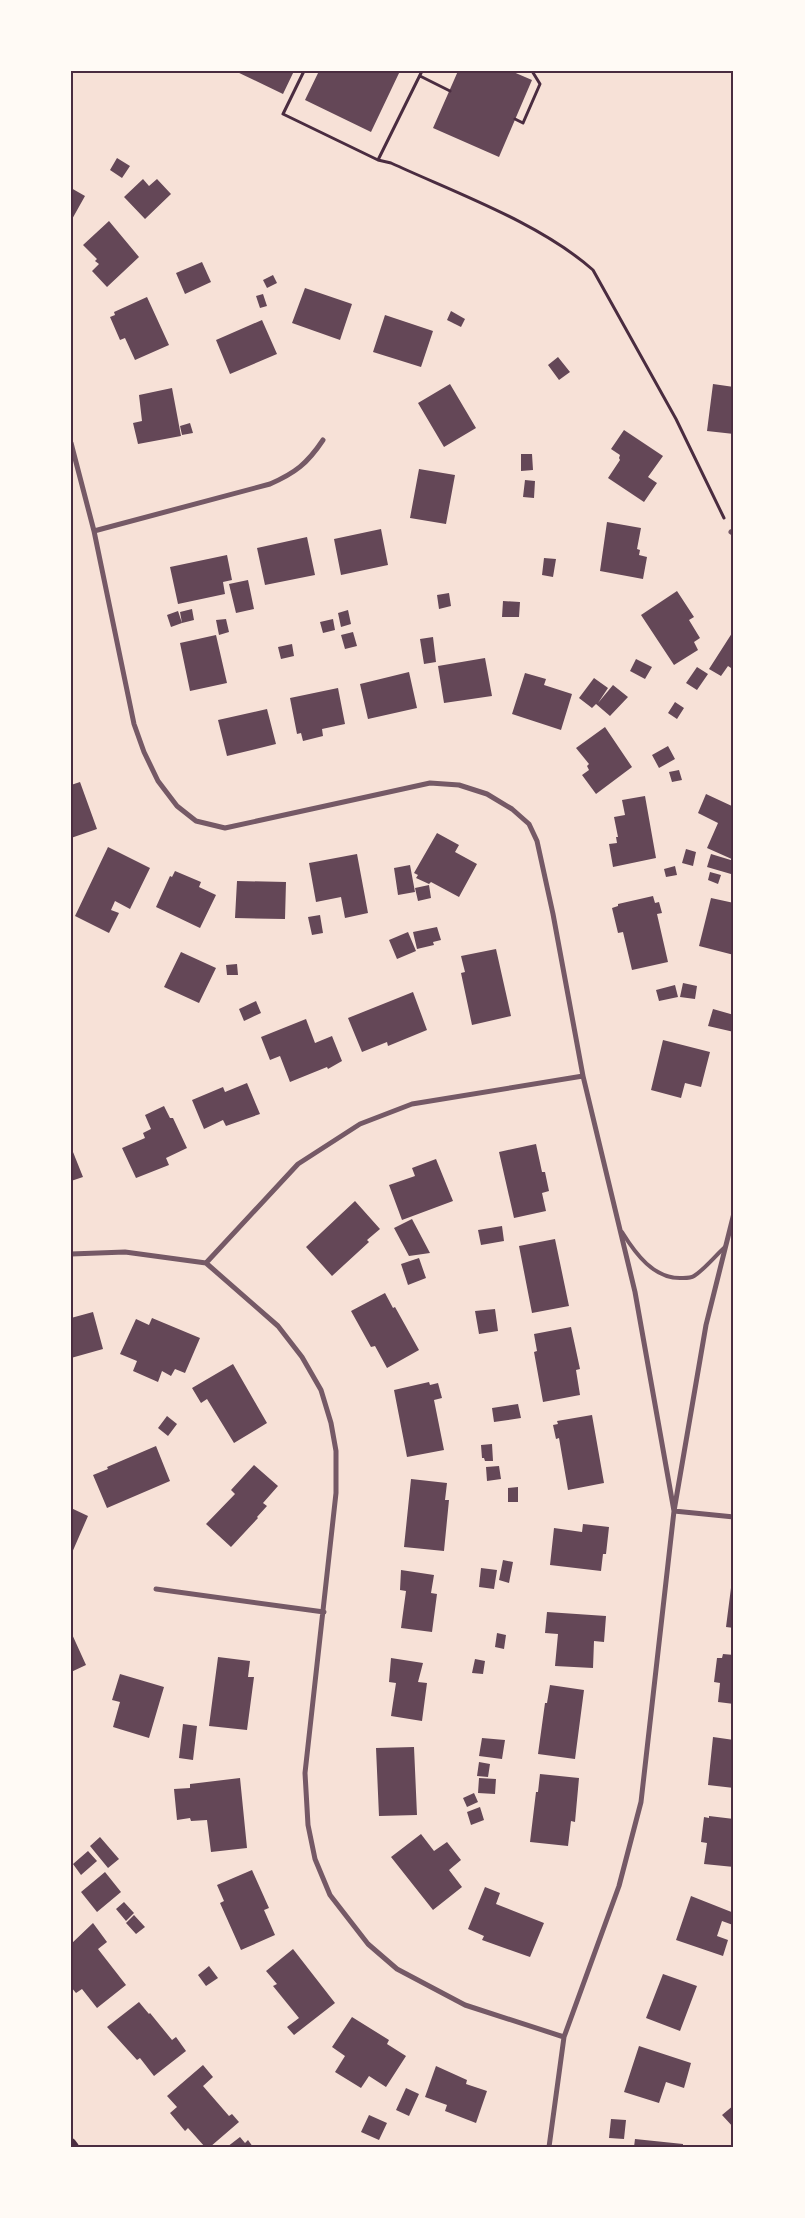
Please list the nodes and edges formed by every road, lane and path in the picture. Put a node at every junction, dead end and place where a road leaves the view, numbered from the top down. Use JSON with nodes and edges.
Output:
{"nodes":[{"id":1,"x":304,"y":71,"type":"edge"},
{"id":2,"x":422,"y":71,"type":"edge"},
{"id":3,"x":532,"y":71,"type":"edge"},
{"id":4,"x":420,"y":76,"type":"junction"},
{"id":5,"x":450,"y":91,"type":"dead end"},
{"id":6,"x":515,"y":119,"type":"dead end"},
{"id":7,"x":378,"y":160,"type":"junction"},
{"id":8,"x":323,"y":440,"type":"dead end"},
{"id":9,"x":71,"y":443,"type":"edge"},
{"id":10,"x":94,"y":531,"type":"junction"},
{"id":11,"x":732,"y":533,"type":"edge"},
{"id":12,"x":583,"y":1076,"type":"junction"},
{"id":13,"x":734,"y":1213,"type":"edge"},
{"id":14,"x":621,"y":1230,"type":"junction"},
{"id":15,"x":726,"y":1245,"type":"junction"},
{"id":16,"x":71,"y":1254,"type":"edge"},
{"id":17,"x":206,"y":1263,"type":"junction"},
{"id":18,"x":674,"y":1510,"type":"junction"},
{"id":19,"x":734,"y":1517,"type":"edge"},
{"id":20,"x":156,"y":1589,"type":"dead end"},
{"id":21,"x":324,"y":1612,"type":"junction"},
{"id":22,"x":564,"y":2037,"type":"junction"},
{"id":23,"x":71,"y":2143,"type":"edge"},
{"id":24,"x":74,"y":2147,"type":"edge"},
{"id":25,"x":549,"y":2147,"type":"edge"}],
"edges":[{"from":1,"to":7,"type":"path"},
{"from":2,"to":4,"type":"path"},
{"from":3,"to":6,"type":"path"},
{"from":4,"to":5,"type":"path"},
{"from":4,"to":7,"type":"path"},
{"from":7,"to":11,"type":"path"},
{"from":8,"to":10,"type":"street"},
{"from":9,"to":10,"type":"street"},
{"from":10,"to":12,"type":"street"},
{"from":12,"to":14,"type":"street"},
{"from":12,"to":17,"type":"street"},
{"from":13,"to":15,"type":"street"},
{"from":14,"to":15,"type":"lane"},
{"from":14,"to":18,"type":"street"},
{"from":15,"to":18,"type":"street"},
{"from":16,"to":17,"type":"street"},
{"from":17,"to":21,"type":"street"},
{"from":18,"to":19,"type":"street"},
{"from":18,"to":22,"type":"street"},
{"from":20,"to":21,"type":"street"},
{"from":21,"to":22,"type":"street"},
{"from":22,"to":25,"type":"street"},
{"from":23,"to":24,"type":"main road"}]}
